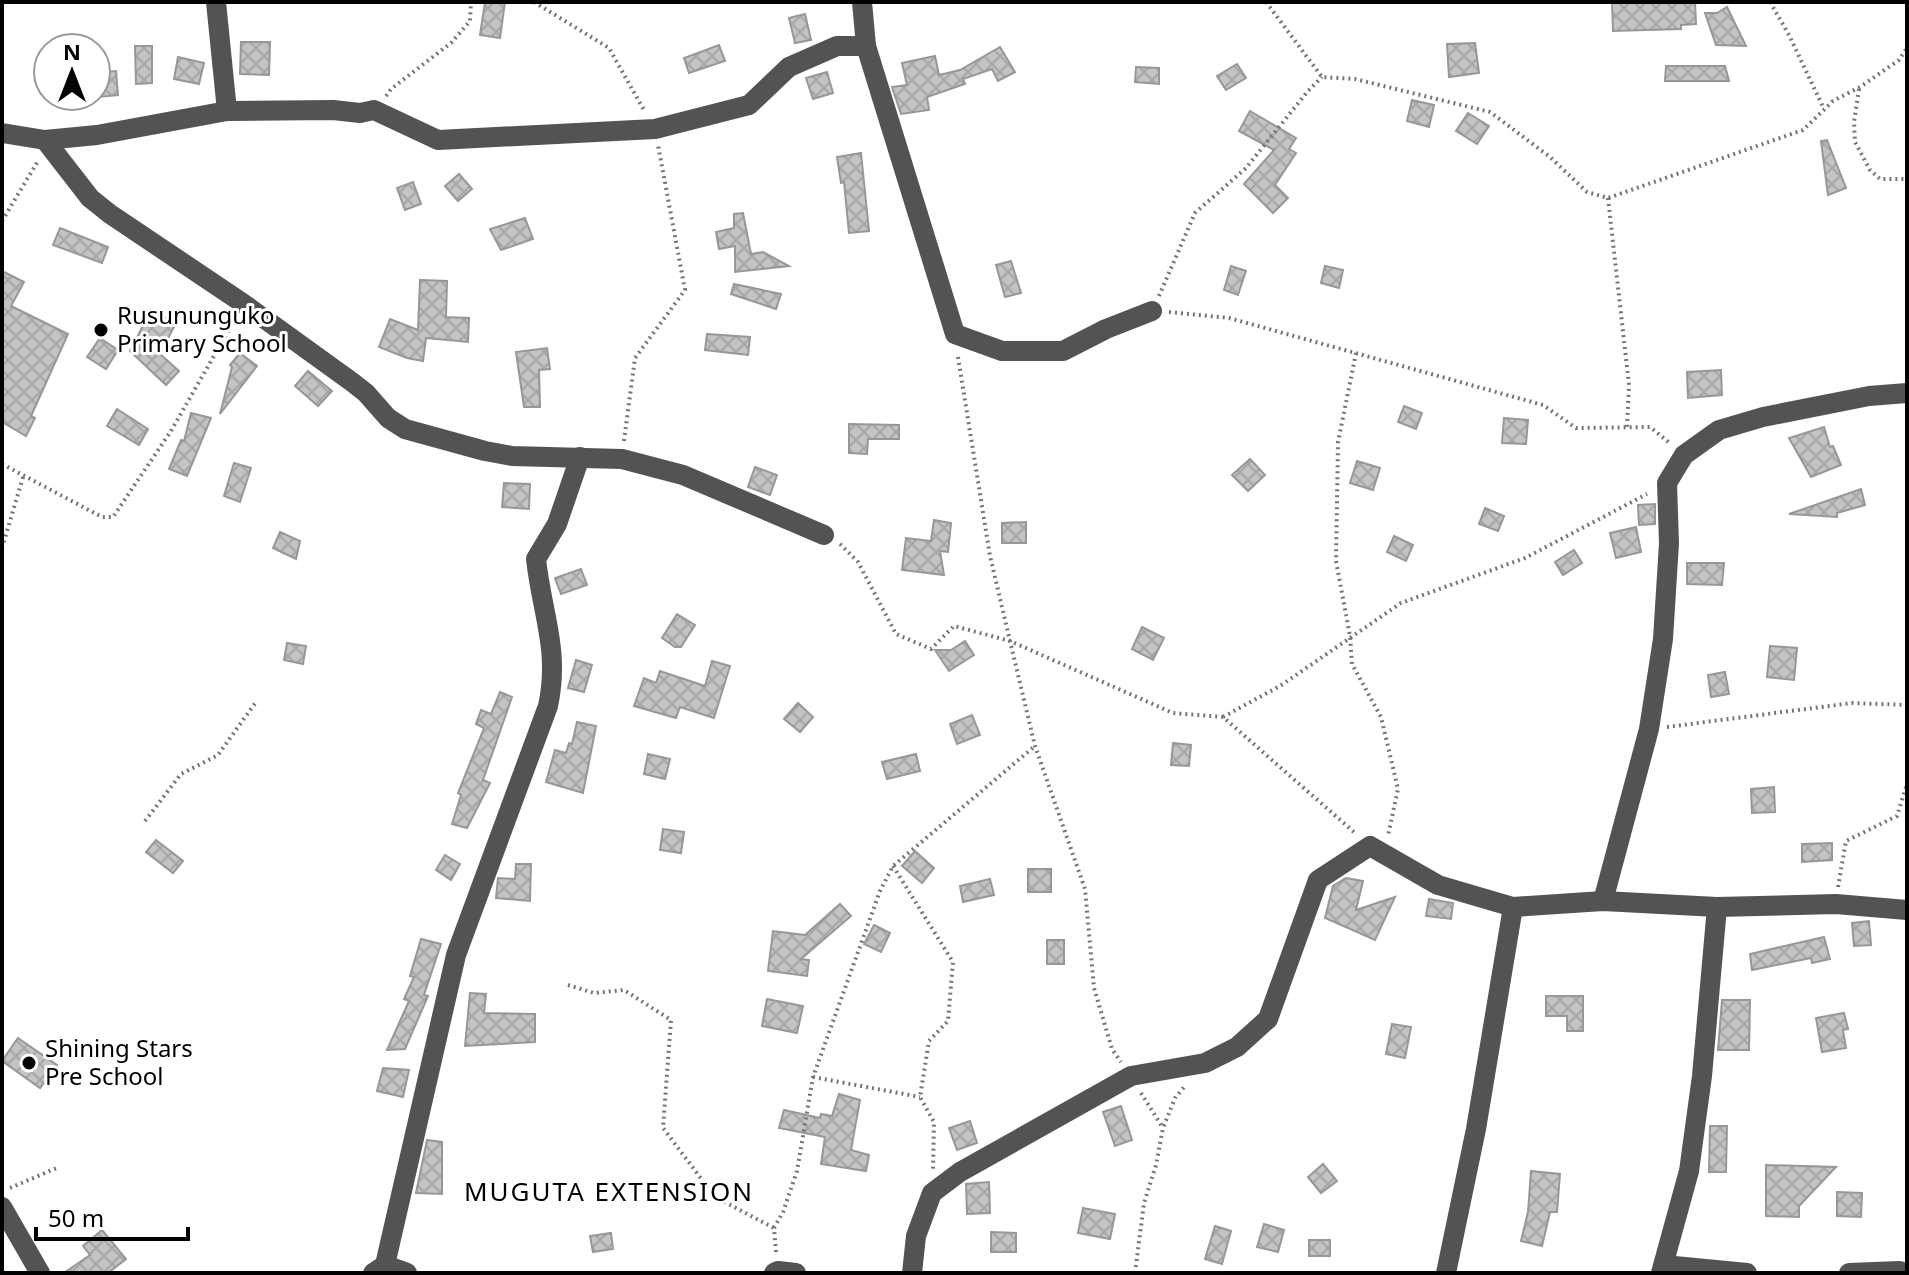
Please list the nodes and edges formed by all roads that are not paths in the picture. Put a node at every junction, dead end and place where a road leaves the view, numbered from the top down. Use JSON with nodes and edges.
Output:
{"nodes":[{"id":1,"x":216,"y":2,"type":"edge"},
{"id":2,"x":862,"y":2,"type":"edge"},
{"id":3,"x":866,"y":46,"type":"junction"},
{"id":4,"x":227,"y":111,"type":"junction"},
{"id":5,"x":2,"y":133,"type":"edge"},
{"id":6,"x":45,"y":140,"type":"junction"},
{"id":7,"x":1152,"y":311,"type":"road end"},
{"id":8,"x":1907,"y":393,"type":"edge"},
{"id":9,"x":580,"y":457,"type":"junction"},
{"id":10,"x":824,"y":535,"type":"road end"},
{"id":11,"x":1603,"y":901,"type":"junction"},
{"id":12,"x":1513,"y":907,"type":"junction"},
{"id":13,"x":1717,"y":907,"type":"junction"},
{"id":14,"x":1907,"y":910,"type":"edge"},
{"id":15,"x":2,"y":1207,"type":"edge"},
{"id":16,"x":379,"y":1269,"type":"edge"},
{"id":17,"x":1663,"y":1269,"type":"edge"},
{"id":18,"x":1900,"y":1271,"type":"edge"},
{"id":19,"x":40,"y":1273,"type":"edge"},
{"id":20,"x":407,"y":1273,"type":"edge"},
{"id":21,"x":912,"y":1273,"type":"edge"},
{"id":22,"x":1446,"y":1273,"type":"edge"},
{"id":23,"x":1747,"y":1273,"type":"edge"},
{"id":24,"x":1849,"y":1273,"type":"edge"}],
"edges":[{"from":1,"to":4,"type":"street"},
{"from":2,"to":3,"type":"street"},
{"from":3,"to":4,"type":"street"},
{"from":3,"to":7,"type":"street"},
{"from":4,"to":6,"type":"street"},
{"from":5,"to":6,"type":"street"},
{"from":6,"to":9,"type":"street"},
{"from":8,"to":11,"type":"street"},
{"from":9,"to":10,"type":"street"},
{"from":9,"to":16,"type":"street"},
{"from":11,"to":12,"type":"street"},
{"from":11,"to":13,"type":"street"},
{"from":12,"to":21,"type":"street"},
{"from":12,"to":22,"type":"street"},
{"from":13,"to":14,"type":"street"},
{"from":13,"to":17,"type":"street"},
{"from":15,"to":19,"type":"street"},
{"from":16,"to":20,"type":"street"},
{"from":17,"to":23,"type":"street"},
{"from":18,"to":24,"type":"street"}]}
